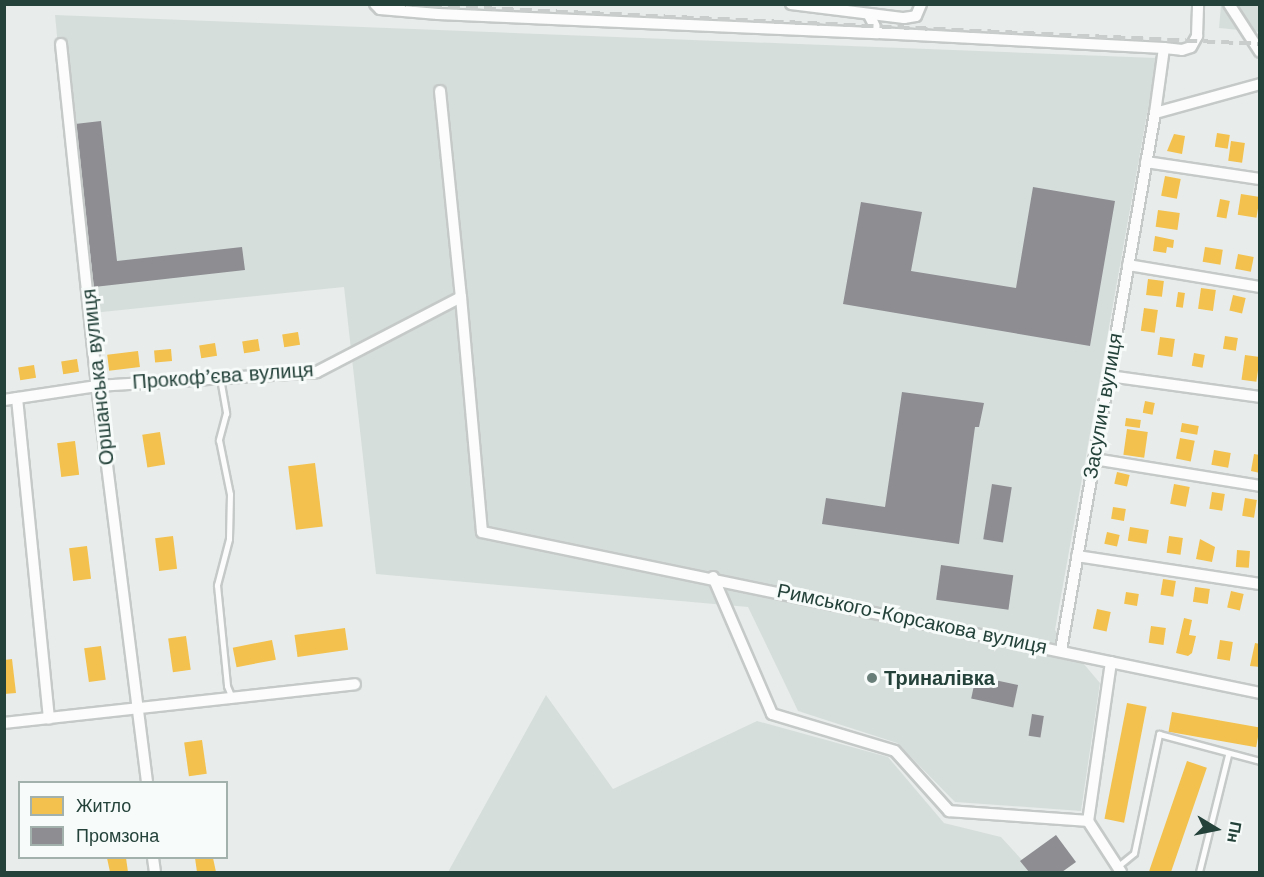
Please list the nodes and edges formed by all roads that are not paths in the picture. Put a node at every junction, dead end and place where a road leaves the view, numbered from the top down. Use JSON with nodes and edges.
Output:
{"nodes":[{"id":1,"x":375,"y":4,"type":"edge"},
{"id":2,"x":791,"y":4,"type":"edge"},
{"id":3,"x":921,"y":4,"type":"edge"},
{"id":4,"x":1197,"y":4,"type":"edge"},
{"id":5,"x":1229,"y":4,"type":"edge"},
{"id":6,"x":869,"y":15,"type":"junction"},
{"id":7,"x":878,"y":33,"type":"junction"},
{"id":8,"x":61,"y":44,"type":"dead end"},
{"id":9,"x":1164,"y":48,"type":"junction"},
{"id":10,"x":1260,"y":52,"type":"edge"},
{"id":11,"x":1260,"y":84,"type":"edge"},
{"id":12,"x":440,"y":91,"type":"dead end"},
{"id":13,"x":1155,"y":113,"type":"junction"},
{"id":14,"x":1146,"y":162,"type":"junction"},
{"id":15,"x":1260,"y":179,"type":"edge"},
{"id":16,"x":1128,"y":265,"type":"junction"},
{"id":17,"x":1260,"y":287,"type":"edge"},
{"id":18,"x":461,"y":297,"type":"junction"},
{"id":19,"x":220,"y":376,"type":"junction"},
{"id":20,"x":1109,"y":376,"type":"junction"},
{"id":21,"x":97,"y":386,"type":"junction"},
{"id":22,"x":1260,"y":397,"type":"edge"},
{"id":23,"x":17,"y":398,"type":"junction"},
{"id":24,"x":4,"y":400,"type":"edge"},
{"id":25,"x":1094,"y":459,"type":"junction"},
{"id":26,"x":1260,"y":486,"type":"edge"},
{"id":27,"x":1077,"y":556,"type":"junction"},
{"id":28,"x":713,"y":577,"type":"junction"},
{"id":29,"x":1260,"y":584,"type":"edge"},
{"id":30,"x":1061,"y":650,"type":"junction"},
{"id":31,"x":1111,"y":662,"type":"junction"},
{"id":32,"x":355,"y":684,"type":"dead end"},
{"id":33,"x":1260,"y":693,"type":"edge"},
{"id":34,"x":232,"y":698,"type":"junction"},
{"id":35,"x":141,"y":709,"type":"junction"},
{"id":36,"x":50,"y":718,"type":"junction"},
{"id":37,"x":4,"y":723,"type":"edge"},
{"id":38,"x":1228,"y":755,"type":"junction"},
{"id":39,"x":1260,"y":761,"type":"edge"},
{"id":40,"x":147,"y":781,"type":"edge"},
{"id":41,"x":1088,"y":821,"type":"junction"},
{"id":42,"x":1119,"y":870,"type":"edge"},
{"id":43,"x":1199,"y":873,"type":"edge"}],
"edges":[{"from":1,"to":7,"type":"street"},
{"from":2,"to":6,"type":"street"},
{"from":3,"to":6,"type":"street"},
{"from":4,"to":9,"type":"street"},
{"from":5,"to":10,"type":"street"},
{"from":6,"to":7,"type":"street"},
{"from":7,"to":9,"type":"street"},
{"from":8,"to":21,"type":"street","name":"Оршанська вулиця"},
{"from":9,"to":13,"type":"street","name":"Засулич вулиця"},
{"from":11,"to":13,"type":"street"},
{"from":12,"to":18,"type":"street"},
{"from":13,"to":14,"type":"street","name":"Засулич вулиця"},
{"from":14,"to":15,"type":"street"},
{"from":14,"to":16,"type":"street","name":"Засулич вулиця"},
{"from":16,"to":17,"type":"street"},
{"from":16,"to":20,"type":"street","name":"Засулич вулиця"},
{"from":18,"to":19,"type":"street","name":"Прокоф’єва вулиця"},
{"from":18,"to":28,"type":"street","name":"Римського-Корсакова вулиця"},
{"from":19,"to":21,"type":"street","name":"Прокоф’єва вулиця"},
{"from":19,"to":34,"type":"lane"},
{"from":20,"to":22,"type":"street"},
{"from":20,"to":25,"type":"street","name":"Засулич вулиця"},
{"from":21,"to":23,"type":"street","name":"Прокоф’єва вулиця"},
{"from":21,"to":35,"type":"street","name":"Оршанська вулиця"},
{"from":23,"to":24,"type":"street","name":"Прокоф’єва вулиця"},
{"from":23,"to":36,"type":"street"},
{"from":25,"to":26,"type":"street"},
{"from":25,"to":27,"type":"street","name":"Засулич вулиця"},
{"from":27,"to":29,"type":"street"},
{"from":27,"to":30,"type":"street","name":"Засулич вулиця"},
{"from":28,"to":30,"type":"street","name":"Римського-Корсакова вулиця"},
{"from":28,"to":41,"type":"street"},
{"from":30,"to":31,"type":"street","name":"Римського-Корсакова вулиця"},
{"from":31,"to":33,"type":"street","name":"Римського-Корсакова вулиця"},
{"from":31,"to":41,"type":"street"},
{"from":32,"to":34,"type":"street"},
{"from":34,"to":35,"type":"street"},
{"from":35,"to":36,"type":"street"},
{"from":35,"to":40,"type":"street","name":"Оршанська вулиця"},
{"from":36,"to":37,"type":"street"},
{"from":38,"to":39,"type":"lane"},
{"from":38,"to":42,"type":"lane"},
{"from":38,"to":43,"type":"lane"},
{"from":41,"to":42,"type":"street"}]}
